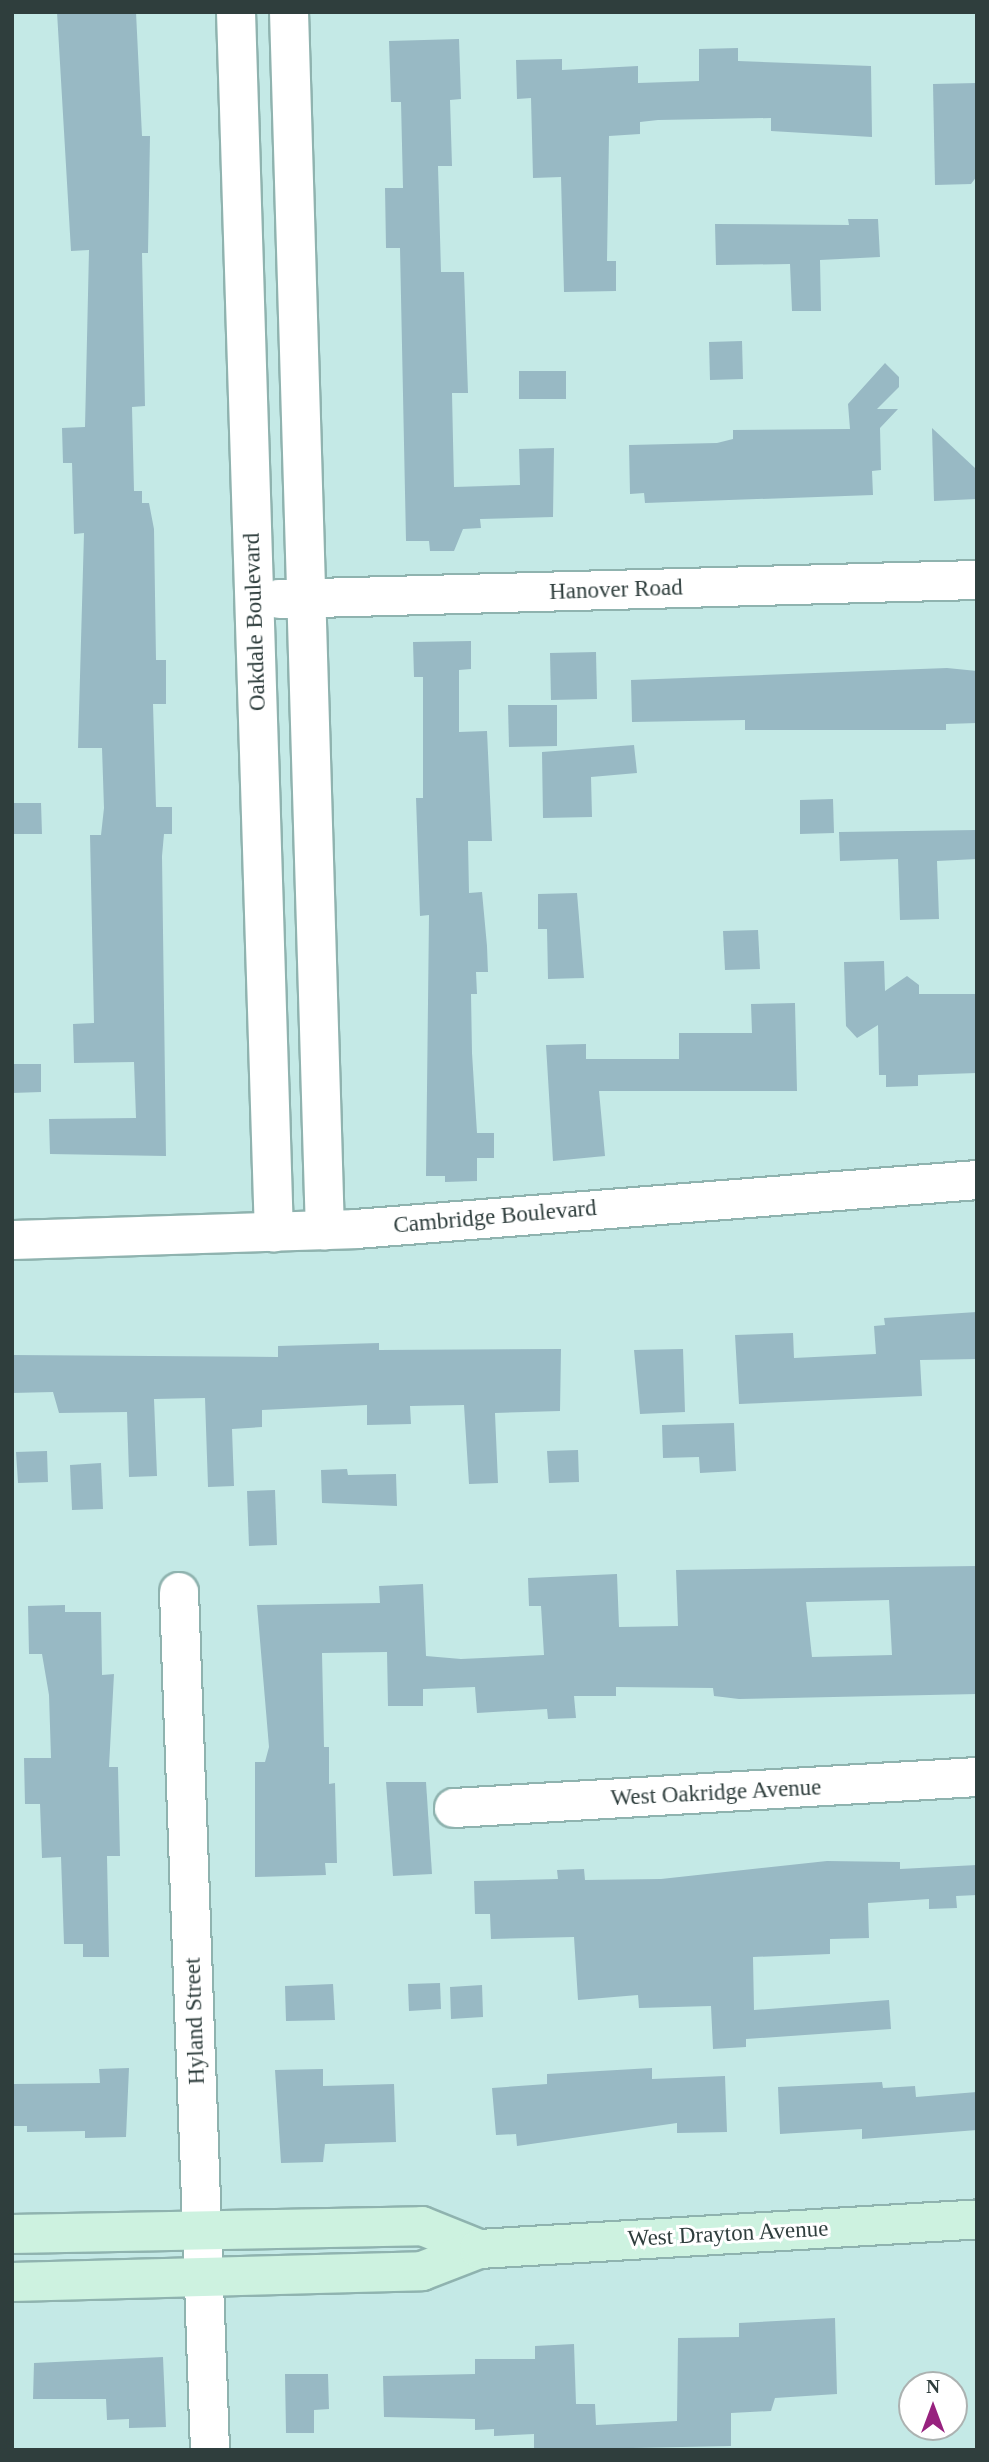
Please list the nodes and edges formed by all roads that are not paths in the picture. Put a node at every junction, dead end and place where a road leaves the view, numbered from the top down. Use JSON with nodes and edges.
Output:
{"nodes":[{"id":1,"x":236,"y":12,"type":"edge"},
{"id":2,"x":289,"y":12,"type":"edge"},
{"id":3,"x":977,"y":580,"type":"edge"},
{"id":4,"x":255,"y":599,"type":"junction"},
{"id":5,"x":305,"y":599,"type":"junction"},
{"id":6,"x":977,"y":1180,"type":"edge"},
{"id":7,"x":325,"y":1230,"type":"junction"},
{"id":8,"x":274,"y":1232,"type":"junction"},
{"id":9,"x":12,"y":1240,"type":"edge"},
{"id":10,"x":178,"y":1592,"type":"dead end"},
{"id":11,"x":977,"y":1777,"type":"edge"},
{"id":12,"x":454,"y":1808,"type":"dead end"},
{"id":13,"x":977,"y":2219,"type":"edge"},
{"id":14,"x":203,"y":2229,"type":"junction"},
{"id":15,"x":12,"y":2234,"type":"edge"},
{"id":16,"x":479,"y":2249,"type":"junction"},
{"id":17,"x":205,"y":2278,"type":"junction"},
{"id":18,"x":12,"y":2283,"type":"edge"},
{"id":19,"x":210,"y":2450,"type":"edge"}],
"edges":[{"from":1,"to":4,"type":"street","name":"Oakdale Boulevard"},
{"from":2,"to":5,"type":"street"},
{"from":3,"to":5,"type":"street","name":"Hanover Road"},
{"from":4,"to":5,"type":"street","name":"Hanover Road"},
{"from":4,"to":8,"type":"street","name":"Oakdale Boulevard"},
{"from":5,"to":7,"type":"street"},
{"from":6,"to":7,"type":"street","name":"Cambridge Boulevard"},
{"from":7,"to":8,"type":"street","name":"Cambridge Boulevard"},
{"from":8,"to":9,"type":"street","name":"Cambridge Boulevard"},
{"from":10,"to":14,"type":"street","name":"Hyland Street"},
{"from":11,"to":12,"type":"street","name":"West Oakridge Avenue"},
{"from":13,"to":16,"type":"street","name":"West Drayton Avenue"},
{"from":14,"to":15,"type":"street","name":"West Drayton Avenue"},
{"from":14,"to":16,"type":"street","name":"West Drayton Avenue"},
{"from":14,"to":17,"type":"street","name":"Hyland Street"},
{"from":16,"to":17,"type":"street","name":"West Drayton Avenue"},
{"from":17,"to":18,"type":"street","name":"West Drayton Avenue"},
{"from":17,"to":19,"type":"street","name":"Hyland Street"}]}
